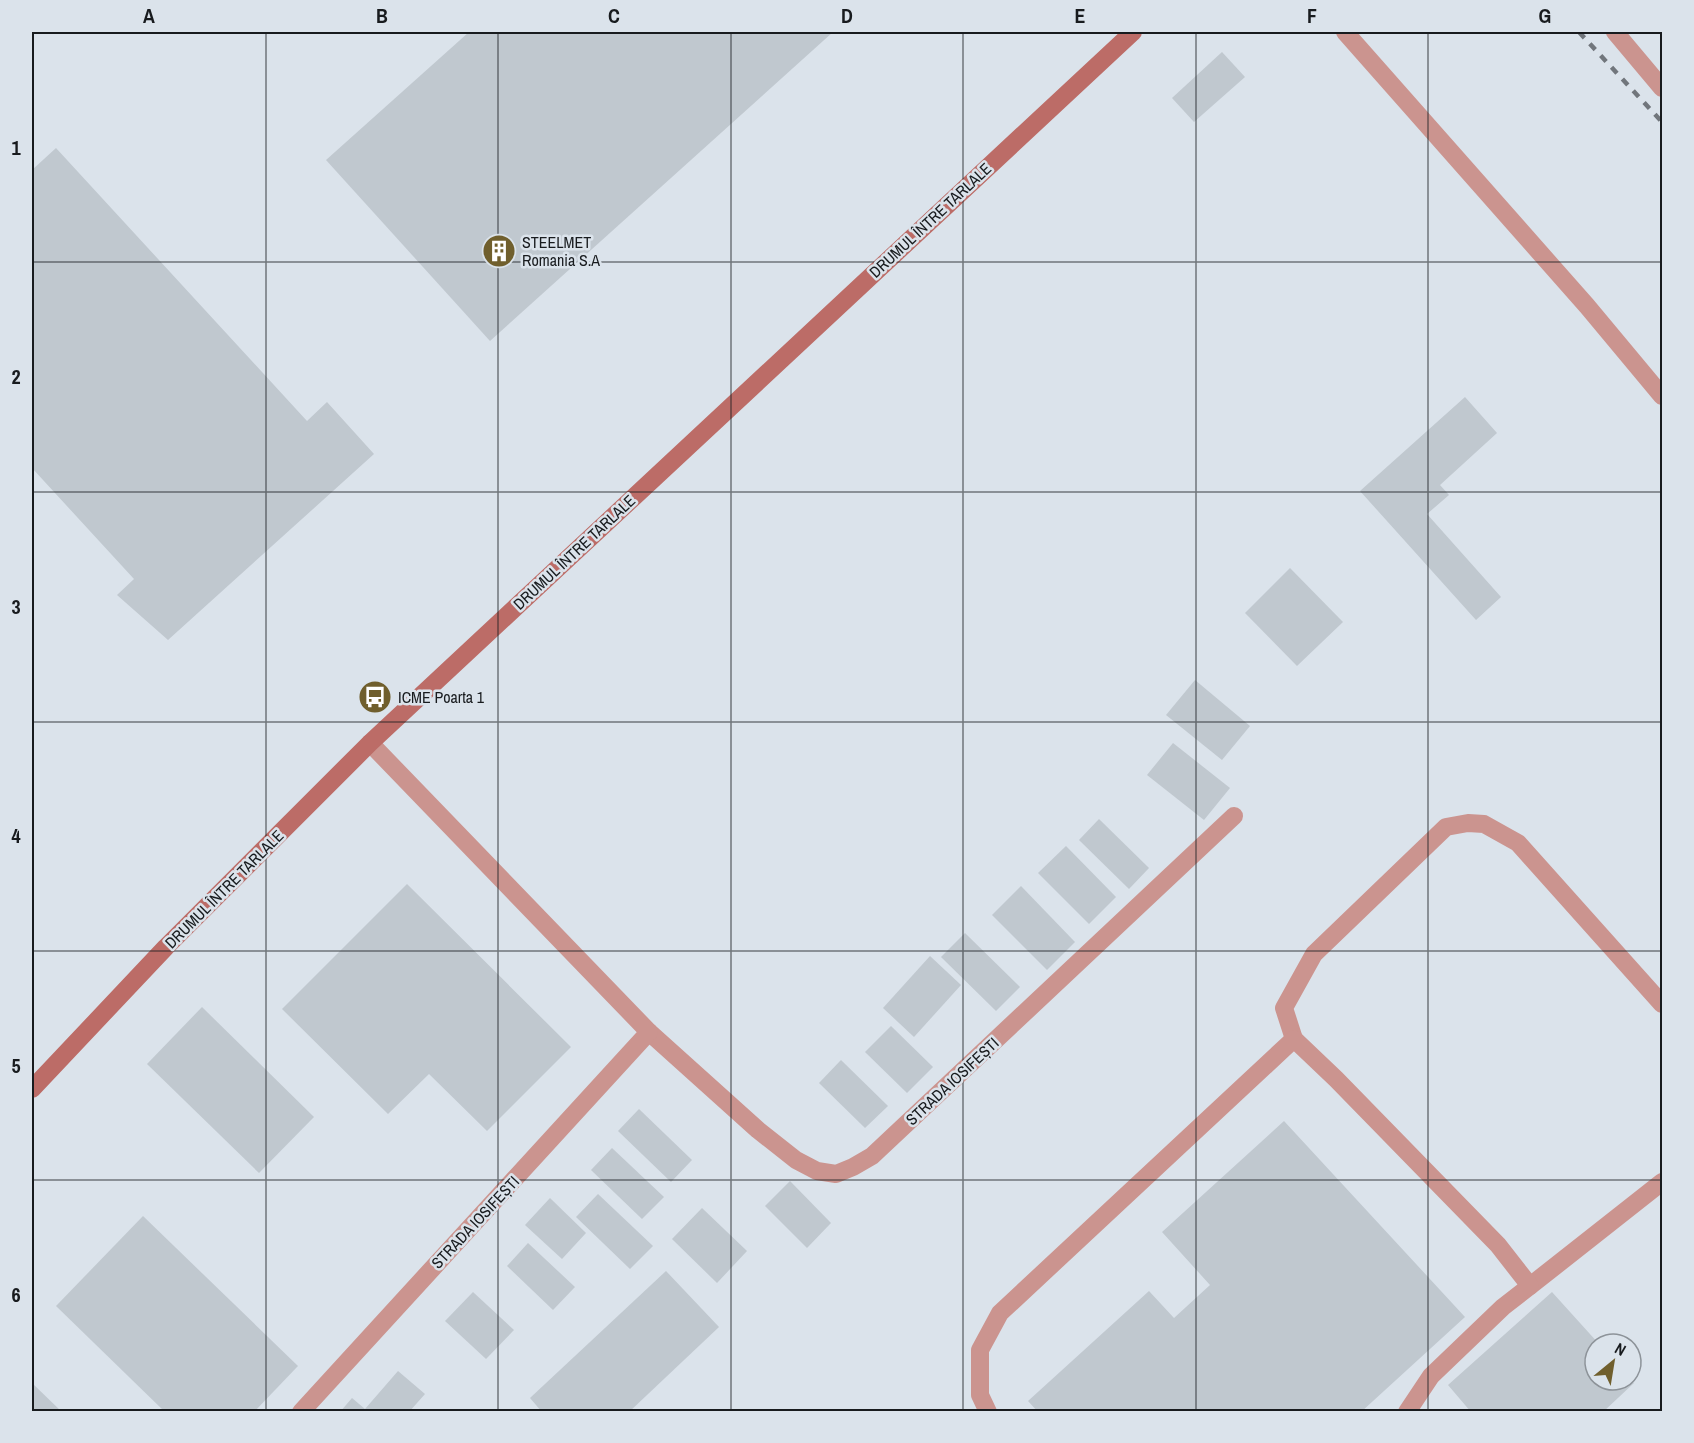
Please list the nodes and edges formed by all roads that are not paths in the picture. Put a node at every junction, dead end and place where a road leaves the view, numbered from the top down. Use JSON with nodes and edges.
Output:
{"nodes":[{"id":1,"x":1133,"y":32,"type":"edge"},
{"id":2,"x":1345,"y":32,"type":"edge"},
{"id":3,"x":1616,"y":32,"type":"edge"},
{"id":4,"x":1662,"y":88,"type":"edge"},
{"id":5,"x":1662,"y":396,"type":"edge"},
{"id":6,"x":370,"y":743,"type":"junction"},
{"id":7,"x":1234,"y":816,"type":"dead end"},
{"id":8,"x":1662,"y":1004,"type":"edge"},
{"id":9,"x":650,"y":1032,"type":"junction"},
{"id":10,"x":1294,"y":1039,"type":"junction"},
{"id":11,"x":32,"y":1089,"type":"edge"},
{"id":12,"x":1662,"y":1182,"type":"edge"},
{"id":13,"x":1530,"y":1286,"type":"junction"},
{"id":14,"x":301,"y":1412,"type":"edge"},
{"id":15,"x":988,"y":1412,"type":"edge"},
{"id":16,"x":1407,"y":1412,"type":"edge"}],
"edges":[{"from":1,"to":6,"type":"main road","name":"DRUMUL ÎNTRE TARLALE"},
{"from":2,"to":5,"type":"street"},
{"from":3,"to":4,"type":"street"},
{"from":6,"to":9,"type":"street","name":"STRADA IOSIFEȘTI"},
{"from":6,"to":11,"type":"main road","name":"DRUMUL ÎNTRE TARLALE"},
{"from":7,"to":9,"type":"street","name":"STRADA IOSIFEȘTI"},
{"from":8,"to":10,"type":"street"},
{"from":9,"to":14,"type":"street","name":"STRADA IOSIFEȘTI"},
{"from":10,"to":13,"type":"street"},
{"from":10,"to":15,"type":"street"},
{"from":12,"to":13,"type":"street"},
{"from":13,"to":16,"type":"street"}]}
